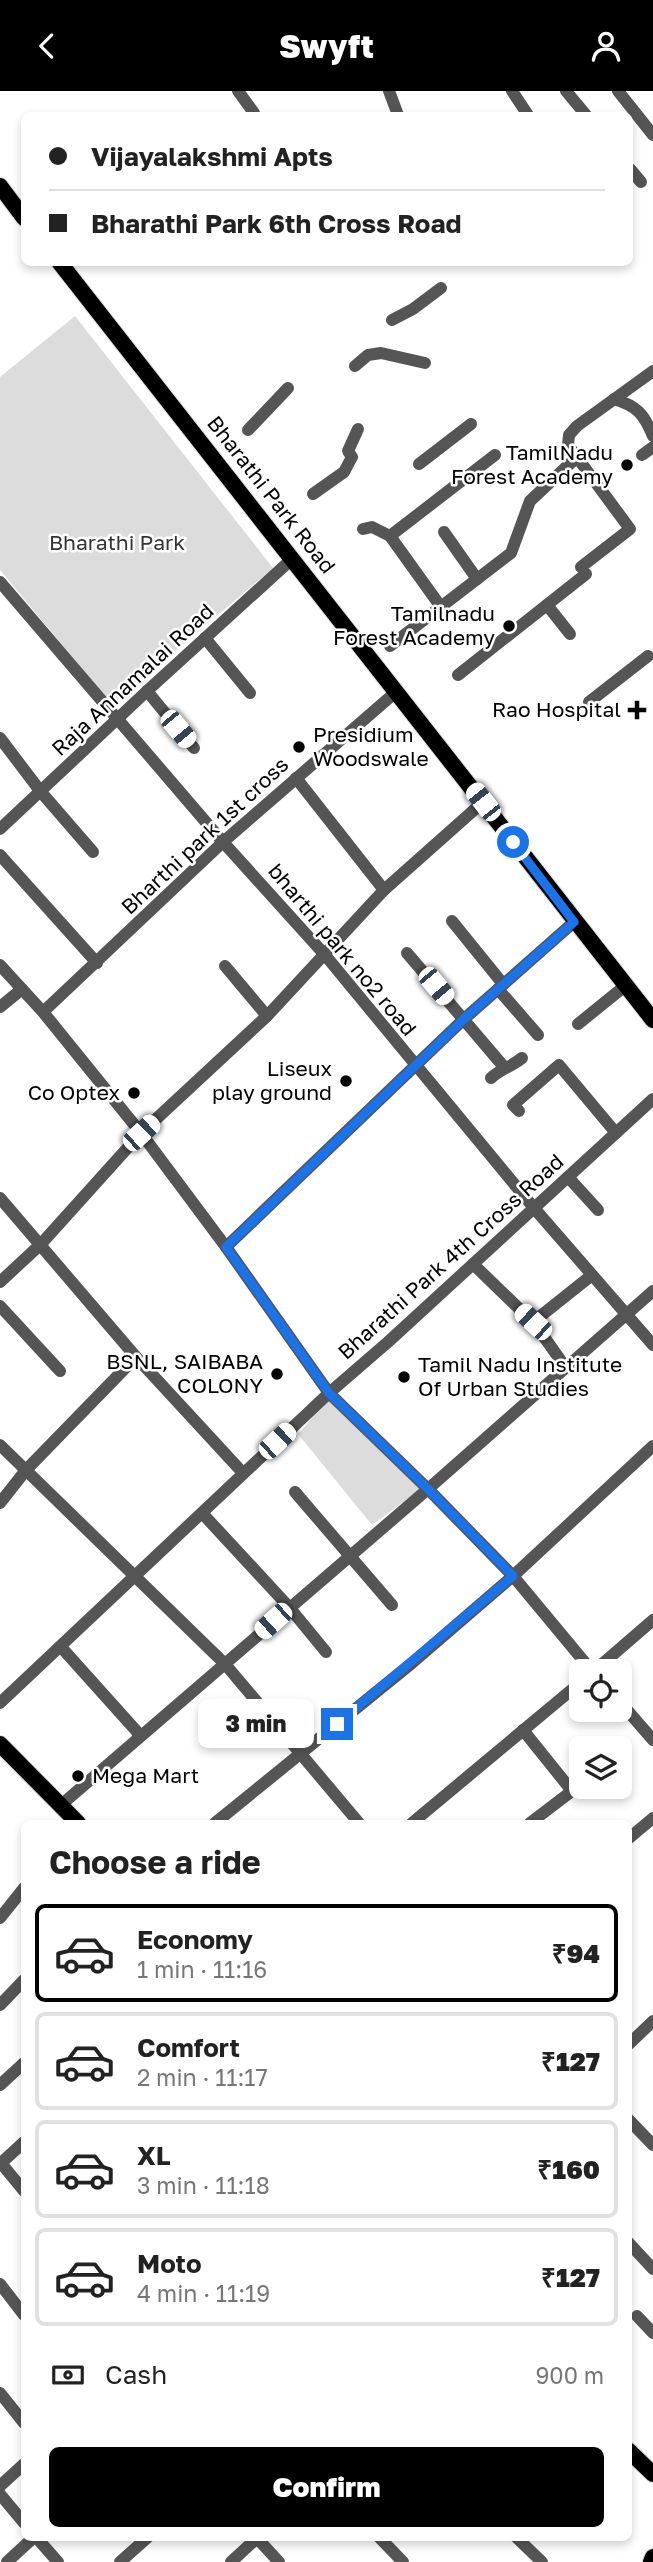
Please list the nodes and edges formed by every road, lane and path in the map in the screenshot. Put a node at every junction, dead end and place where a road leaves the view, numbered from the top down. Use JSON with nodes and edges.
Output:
{"nodes":[{"id":1,"x":238,"y":91,"type":"edge"},
{"id":2,"x":389,"y":91,"type":"edge"},
{"id":3,"x":512,"y":91,"type":"edge"},
{"id":4,"x":566,"y":91,"type":"edge"},
{"id":5,"x":618,"y":91,"type":"edge"},
{"id":6,"x":253,"y":112,"type":"edge"},
{"id":7,"x":397,"y":112,"type":"edge"},
{"id":8,"x":525,"y":112,"type":"edge"},
{"id":9,"x":584,"y":112,"type":"edge"},
{"id":10,"x":653,"y":135,"type":"edge"},
{"id":11,"x":633,"y":172,"type":"edge"},
{"id":12,"x":641,"y":181,"type":"dead end"},
{"id":13,"x":0,"y":187,"type":"edge"},
{"id":14,"x":21,"y":214,"type":"edge"},
{"id":15,"x":62,"y":266,"type":"edge"},
{"id":16,"x":441,"y":288,"type":"dead end"},
{"id":17,"x":392,"y":320,"type":"dead end"},
{"id":18,"x":425,"y":363,"type":"dead end"},
{"id":19,"x":355,"y":366,"type":"dead end"},
{"id":20,"x":653,"y":371,"type":"edge"},
{"id":21,"x":288,"y":388,"type":"dead end"},
{"id":22,"x":614,"y":399,"type":"junction"},
{"id":23,"x":471,"y":423,"type":"dead end"},
{"id":24,"x":358,"y":429,"type":"dead end"},
{"id":25,"x":248,"y":431,"type":"dead end"},
{"id":26,"x":653,"y":436,"type":"edge"},
{"id":27,"x":653,"y":447,"type":"edge"},
{"id":28,"x":495,"y":455,"type":"dead end"},
{"id":29,"x":642,"y":456,"type":"dead end"},
{"id":30,"x":577,"y":457,"type":"junction"},
{"id":31,"x":419,"y":464,"type":"dead end"},
{"id":32,"x":313,"y":494,"type":"dead end"},
{"id":33,"x":363,"y":529,"type":"dead end"},
{"id":34,"x":444,"y":532,"type":"dead end"},
{"id":35,"x":390,"y":536,"type":"junction"},
{"id":36,"x":293,"y":558,"type":"junction"},
{"id":37,"x":477,"y":579,"type":"junction"},
{"id":38,"x":0,"y":582,"type":"edge"},
{"id":39,"x":4,"y":595,"type":"edge"},
{"id":40,"x":547,"y":605,"type":"junction"},
{"id":41,"x":441,"y":607,"type":"junction"},
{"id":42,"x":570,"y":634,"type":"dead end"},
{"id":43,"x":205,"y":638,"type":"junction"},
{"id":44,"x":390,"y":646,"type":"dead end"},
{"id":45,"x":648,"y":656,"type":"dead end"},
{"id":46,"x":458,"y":675,"type":"dead end"},
{"id":47,"x":147,"y":691,"type":"junction"},
{"id":48,"x":397,"y":691,"type":"junction"},
{"id":49,"x":250,"y":693,"type":"dead end"},
{"id":50,"x":589,"y":702,"type":"dead end"},
{"id":51,"x":118,"y":720,"type":"junction"},
{"id":52,"x":0,"y":738,"type":"edge"},
{"id":53,"x":194,"y":748,"type":"dead end"},
{"id":54,"x":296,"y":778,"type":"junction"},
{"id":55,"x":41,"y":792,"type":"junction"},
{"id":56,"x":483,"y":802,"type":"junction"},
{"id":57,"x":0,"y":829,"type":"edge"},
{"id":58,"x":223,"y":842,"type":"junction"},
{"id":59,"x":93,"y":852,"type":"dead end"},
{"id":60,"x":0,"y":855,"type":"edge"},
{"id":61,"x":384,"y":890,"type":"junction"},
{"id":62,"x":452,"y":921,"type":"dead end"},
{"id":63,"x":574,"y":922,"type":"junction"},
{"id":64,"x":407,"y":953,"type":"dead end"},
{"id":65,"x":325,"y":955,"type":"junction"},
{"id":66,"x":97,"y":963,"type":"junction"},
{"id":67,"x":0,"y":965,"type":"edge"},
{"id":68,"x":225,"y":966,"type":"dead end"},
{"id":69,"x":625,"y":986,"type":"junction"},
{"id":70,"x":501,"y":987,"type":"junction"},
{"id":71,"x":22,"y":989,"type":"junction"},
{"id":72,"x":0,"y":1007,"type":"edge"},
{"id":73,"x":43,"y":1012,"type":"junction"},
{"id":74,"x":267,"y":1016,"type":"junction"},
{"id":75,"x":464,"y":1019,"type":"junction"},
{"id":76,"x":653,"y":1020,"type":"edge"},
{"id":77,"x":578,"y":1024,"type":"dead end"},
{"id":78,"x":538,"y":1035,"type":"dead end"},
{"id":79,"x":522,"y":1058,"type":"dead end"},
{"id":80,"x":415,"y":1066,"type":"junction"},
{"id":81,"x":504,"y":1067,"type":"junction"},
{"id":82,"x":491,"y":1079,"type":"dead end"},
{"id":83,"x":653,"y":1099,"type":"edge"},
{"id":84,"x":519,"y":1111,"type":"dead end"},
{"id":85,"x":141,"y":1133,"type":"junction"},
{"id":86,"x":616,"y":1133,"type":"junction"},
{"id":87,"x":568,"y":1177,"type":"junction"},
{"id":88,"x":0,"y":1198,"type":"edge"},
{"id":89,"x":534,"y":1208,"type":"junction"},
{"id":90,"x":598,"y":1210,"type":"dead end"},
{"id":91,"x":41,"y":1244,"type":"junction"},
{"id":92,"x":226,"y":1247,"type":"junction"},
{"id":93,"x":472,"y":1265,"type":"junction"},
{"id":94,"x":592,"y":1275,"type":"junction"},
{"id":95,"x":0,"y":1282,"type":"edge"},
{"id":96,"x":653,"y":1291,"type":"edge"},
{"id":97,"x":0,"y":1307,"type":"edge"},
{"id":98,"x":627,"y":1315,"type":"junction"},
{"id":99,"x":533,"y":1322,"type":"junction"},
{"id":100,"x":653,"y":1345,"type":"edge"},
{"id":101,"x":136,"y":1357,"type":"junction"},
{"id":102,"x":566,"y":1368,"type":"junction"},
{"id":103,"x":60,"y":1371,"type":"dead end"},
{"id":104,"x":329,"y":1393,"type":"junction"},
{"id":105,"x":0,"y":1445,"type":"edge"},
{"id":106,"x":653,"y":1446,"type":"edge"},
{"id":107,"x":26,"y":1470,"type":"junction"},
{"id":108,"x":243,"y":1473,"type":"junction"},
{"id":109,"x":428,"y":1489,"type":"junction"},
{"id":110,"x":295,"y":1492,"type":"dead end"},
{"id":111,"x":0,"y":1503,"type":"edge"},
{"id":112,"x":202,"y":1513,"type":"junction"},
{"id":113,"x":351,"y":1555,"type":"junction"},
{"id":114,"x":136,"y":1575,"type":"junction"},
{"id":115,"x":513,"y":1576,"type":"junction"},
{"id":116,"x":392,"y":1605,"type":"dead end"},
{"id":117,"x":289,"y":1607,"type":"junction"},
{"id":118,"x":653,"y":1620,"type":"edge"},
{"id":119,"x":61,"y":1647,"type":"junction"},
{"id":120,"x":326,"y":1652,"type":"dead end"},
{"id":121,"x":583,"y":1659,"type":"edge"},
{"id":122,"x":607,"y":1659,"type":"edge"},
{"id":123,"x":225,"y":1664,"type":"junction"},
{"id":124,"x":569,"y":1692,"type":"edge"},
{"id":125,"x":0,"y":1703,"type":"edge"},
{"id":126,"x":632,"y":1716,"type":"edge"},
{"id":127,"x":523,"y":1730,"type":"junction"},
{"id":128,"x":140,"y":1735,"type":"junction"},
{"id":129,"x":653,"y":1740,"type":"edge"},
{"id":130,"x":0,"y":1744,"type":"edge"},
{"id":131,"x":300,"y":1754,"type":"junction"},
{"id":132,"x":61,"y":1805,"type":"junction"},
{"id":133,"x":653,"y":1818,"type":"edge"},
{"id":134,"x":230,"y":1819,"type":"edge"},
{"id":135,"x":75,"y":1820,"type":"edge"},
{"id":136,"x":356,"y":1820,"type":"edge"},
{"id":137,"x":416,"y":1820,"type":"edge"},
{"id":138,"x":534,"y":1820,"type":"edge"},
{"id":139,"x":632,"y":1836,"type":"edge"},
{"id":140,"x":21,"y":1892,"type":"edge"},
{"id":141,"x":0,"y":1918,"type":"edge"},
{"id":142,"x":21,"y":1983,"type":"edge"},
{"id":143,"x":0,"y":2005,"type":"edge"},
{"id":144,"x":653,"y":2021,"type":"edge"},
{"id":145,"x":632,"y":2041,"type":"edge"},
{"id":146,"x":21,"y":2066,"type":"edge"},
{"id":147,"x":0,"y":2085,"type":"edge"},
{"id":148,"x":632,"y":2123,"type":"edge"},
{"id":149,"x":21,"y":2145,"type":"edge"},
{"id":150,"x":653,"y":2145,"type":"edge"},
{"id":151,"x":0,"y":2164,"type":"edge"},
{"id":152,"x":21,"y":2188,"type":"edge"},
{"id":153,"x":632,"y":2246,"type":"edge"},
{"id":154,"x":653,"y":2269,"type":"edge"},
{"id":155,"x":0,"y":2284,"type":"edge"},
{"id":156,"x":21,"y":2311,"type":"edge"},
{"id":157,"x":637,"y":2316,"type":"dead end"},
{"id":158,"x":653,"y":2333,"type":"edge"},
{"id":159,"x":0,"y":2393,"type":"edge"},
{"id":160,"x":21,"y":2419,"type":"edge"},
{"id":161,"x":632,"y":2454,"type":"edge"},
{"id":162,"x":21,"y":2467,"type":"edge"},
{"id":163,"x":653,"y":2474,"type":"edge"},
{"id":164,"x":0,"y":2486,"type":"edge"},
{"id":165,"x":0,"y":2494,"type":"edge"},
{"id":166,"x":21,"y":2519,"type":"edge"},
{"id":167,"x":31,"y":2541,"type":"edge"},
{"id":168,"x":39,"y":2541,"type":"edge"},
{"id":169,"x":144,"y":2541,"type":"edge"},
{"id":170,"x":254,"y":2541,"type":"edge"},
{"id":171,"x":260,"y":2541,"type":"edge"},
{"id":172,"x":383,"y":2541,"type":"edge"},
{"id":173,"x":520,"y":2541,"type":"edge"},
{"id":174,"x":7,"y":2562,"type":"edge"},
{"id":175,"x":58,"y":2562,"type":"edge"},
{"id":176,"x":120,"y":2562,"type":"edge"},
{"id":177,"x":231,"y":2562,"type":"edge"},
{"id":178,"x":279,"y":2562,"type":"edge"},
{"id":179,"x":403,"y":2562,"type":"edge"},
{"id":180,"x":542,"y":2562,"type":"edge"}],
"edges":[{"from":1,"to":6,"type":"street"},
{"from":2,"to":7,"type":"street"},
{"from":3,"to":8,"type":"street"},
{"from":4,"to":9,"type":"street"},
{"from":5,"to":10,"type":"street"},
{"from":11,"to":12,"type":"street"},
{"from":13,"to":14,"type":"main road"},
{"from":15,"to":36,"type":"main road","name":"Bharathi Park Road"},
{"from":16,"to":17,"type":"street"},
{"from":18,"to":19,"type":"street"},
{"from":20,"to":22,"type":"street"},
{"from":21,"to":25,"type":"street"},
{"from":22,"to":26,"type":"street"},
{"from":22,"to":30,"type":"street"},
{"from":23,"to":31,"type":"street"},
{"from":24,"to":32,"type":"street"},
{"from":27,"to":29,"type":"street"},
{"from":28,"to":35,"type":"street"},
{"from":30,"to":37,"type":"street"},
{"from":30,"to":40,"type":"street"},
{"from":33,"to":35,"type":"street"},
{"from":34,"to":37,"type":"street"},
{"from":35,"to":41,"type":"street"},
{"from":36,"to":43,"type":"street","name":"Raja Annamalai Road"},
{"from":36,"to":48,"type":"main road","name":"Bharathi Park Road"},
{"from":37,"to":41,"type":"street"},
{"from":38,"to":39,"type":"street","name":"bharthi park no2 road"},
{"from":39,"to":51,"type":"street","name":"bharthi park no2 road"},
{"from":40,"to":42,"type":"street"},
{"from":40,"to":46,"type":"street"},
{"from":41,"to":44,"type":"street"},
{"from":43,"to":47,"type":"street","name":"Raja Annamalai Road"},
{"from":43,"to":49,"type":"street"},
{"from":45,"to":50,"type":"street"},
{"from":47,"to":51,"type":"street","name":"Raja Annamalai Road"},
{"from":47,"to":53,"type":"street"},
{"from":48,"to":54,"type":"street","name":"Bharthi park 1st cross"},
{"from":48,"to":56,"type":"main road","name":"Bharathi Park Road"},
{"from":51,"to":55,"type":"street","name":"Raja Annamalai Road"},
{"from":51,"to":58,"type":"street","name":"bharthi park no2 road"},
{"from":52,"to":55,"type":"street"},
{"from":54,"to":58,"type":"street","name":"Bharthi park 1st cross"},
{"from":54,"to":61,"type":"street"},
{"from":55,"to":57,"type":"street","name":"Raja Annamalai Road"},
{"from":55,"to":59,"type":"street"},
{"from":56,"to":61,"type":"street"},
{"from":56,"to":63,"type":"main road","name":"Bharathi Park Road"},
{"from":58,"to":65,"type":"street","name":"bharthi park no2 road"},
{"from":58,"to":66,"type":"street","name":"Bharthi park 1st cross"},
{"from":60,"to":66,"type":"street"},
{"from":61,"to":65,"type":"street"},
{"from":62,"to":70,"type":"street"},
{"from":63,"to":69,"type":"main road","name":"Bharathi Park Road"},
{"from":63,"to":70,"type":"street"},
{"from":64,"to":75,"type":"street"},
{"from":65,"to":74,"type":"street"},
{"from":65,"to":80,"type":"street","name":"bharthi park no2 road"},
{"from":66,"to":73,"type":"street","name":"Bharthi park 1st cross"},
{"from":67,"to":71,"type":"street"},
{"from":68,"to":74,"type":"street"},
{"from":69,"to":76,"type":"main road","name":"Bharathi Park Road"},
{"from":69,"to":77,"type":"street"},
{"from":70,"to":75,"type":"street"},
{"from":70,"to":78,"type":"street"},
{"from":71,"to":72,"type":"street"},
{"from":71,"to":73,"type":"street"},
{"from":73,"to":85,"type":"street"},
{"from":74,"to":85,"type":"street"},
{"from":75,"to":80,"type":"street"},
{"from":75,"to":81,"type":"street"},
{"from":79,"to":81,"type":"street"},
{"from":80,"to":89,"type":"street","name":"bharthi park no2 road"},
{"from":80,"to":92,"type":"street"},
{"from":81,"to":82,"type":"street"},
{"from":83,"to":86,"type":"street","name":"Bharathi Park 4th Cross Road"},
{"from":84,"to":86,"type":"street"},
{"from":85,"to":91,"type":"street"},
{"from":85,"to":92,"type":"street"},
{"from":86,"to":87,"type":"street","name":"Bharathi Park 4th Cross Road"},
{"from":87,"to":89,"type":"street","name":"Bharathi Park 4th Cross Road"},
{"from":87,"to":90,"type":"street"},
{"from":88,"to":91,"type":"street"},
{"from":89,"to":93,"type":"street","name":"Bharathi Park 4th Cross Road"},
{"from":89,"to":94,"type":"street","name":"bharthi park no2 road"},
{"from":91,"to":95,"type":"street"},
{"from":91,"to":101,"type":"street"},
{"from":92,"to":104,"type":"street"},
{"from":93,"to":99,"type":"street"},
{"from":93,"to":104,"type":"street","name":"Bharathi Park 4th Cross Road"},
{"from":94,"to":98,"type":"street","name":"bharthi park no2 road"},
{"from":94,"to":99,"type":"street"},
{"from":96,"to":98,"type":"street"},
{"from":97,"to":103,"type":"street"},
{"from":98,"to":100,"type":"street","name":"bharthi park no2 road"},
{"from":98,"to":102,"type":"street"},
{"from":99,"to":102,"type":"street"},
{"from":101,"to":107,"type":"street"},
{"from":101,"to":108,"type":"street"},
{"from":102,"to":109,"type":"street"},
{"from":104,"to":108,"type":"street","name":"Bharathi Park 4th Cross Road"},
{"from":104,"to":109,"type":"street"},
{"from":105,"to":107,"type":"street"},
{"from":106,"to":115,"type":"street"},
{"from":107,"to":111,"type":"street"},
{"from":107,"to":114,"type":"street"},
{"from":108,"to":112,"type":"street","name":"Bharathi Park 4th Cross Road"},
{"from":109,"to":113,"type":"street"},
{"from":109,"to":115,"type":"street"},
{"from":110,"to":113,"type":"street"},
{"from":112,"to":114,"type":"street","name":"Bharathi Park 4th Cross Road"},
{"from":112,"to":117,"type":"street"},
{"from":113,"to":116,"type":"street"},
{"from":113,"to":117,"type":"street"},
{"from":114,"to":119,"type":"street","name":"Bharathi Park 4th Cross Road"},
{"from":114,"to":123,"type":"street"},
{"from":115,"to":121,"type":"street"},
{"from":115,"to":131,"type":"street"},
{"from":117,"to":120,"type":"street"},
{"from":117,"to":123,"type":"street"},
{"from":118,"to":122,"type":"street"},
{"from":119,"to":125,"type":"street","name":"Bharathi Park 4th Cross Road"},
{"from":119,"to":128,"type":"street"},
{"from":123,"to":128,"type":"street"},
{"from":123,"to":131,"type":"street"},
{"from":124,"to":127,"type":"street"},
{"from":126,"to":129,"type":"street"},
{"from":127,"to":137,"type":"street"},
{"from":127,"to":138,"type":"street"},
{"from":128,"to":132,"type":"street"},
{"from":130,"to":132,"type":"main road"},
{"from":131,"to":134,"type":"street"},
{"from":131,"to":136,"type":"street"},
{"from":132,"to":135,"type":"main road"},
{"from":133,"to":139,"type":"street"},
{"from":140,"to":141,"type":"street"},
{"from":142,"to":143,"type":"street"},
{"from":144,"to":145,"type":"street"},
{"from":146,"to":147,"type":"street"},
{"from":148,"to":150,"type":"street"},
{"from":149,"to":151,"type":"street"},
{"from":151,"to":152,"type":"street"},
{"from":153,"to":154,"type":"street"},
{"from":155,"to":156,"type":"street"},
{"from":157,"to":158,"type":"street"},
{"from":159,"to":160,"type":"street"},
{"from":161,"to":163,"type":"main road"},
{"from":162,"to":164,"type":"street"},
{"from":165,"to":166,"type":"street"},
{"from":167,"to":174,"type":"street"},
{"from":168,"to":175,"type":"street"},
{"from":169,"to":176,"type":"street"},
{"from":170,"to":177,"type":"street"},
{"from":171,"to":178,"type":"street"},
{"from":172,"to":179,"type":"street"},
{"from":173,"to":180,"type":"street"}]}
